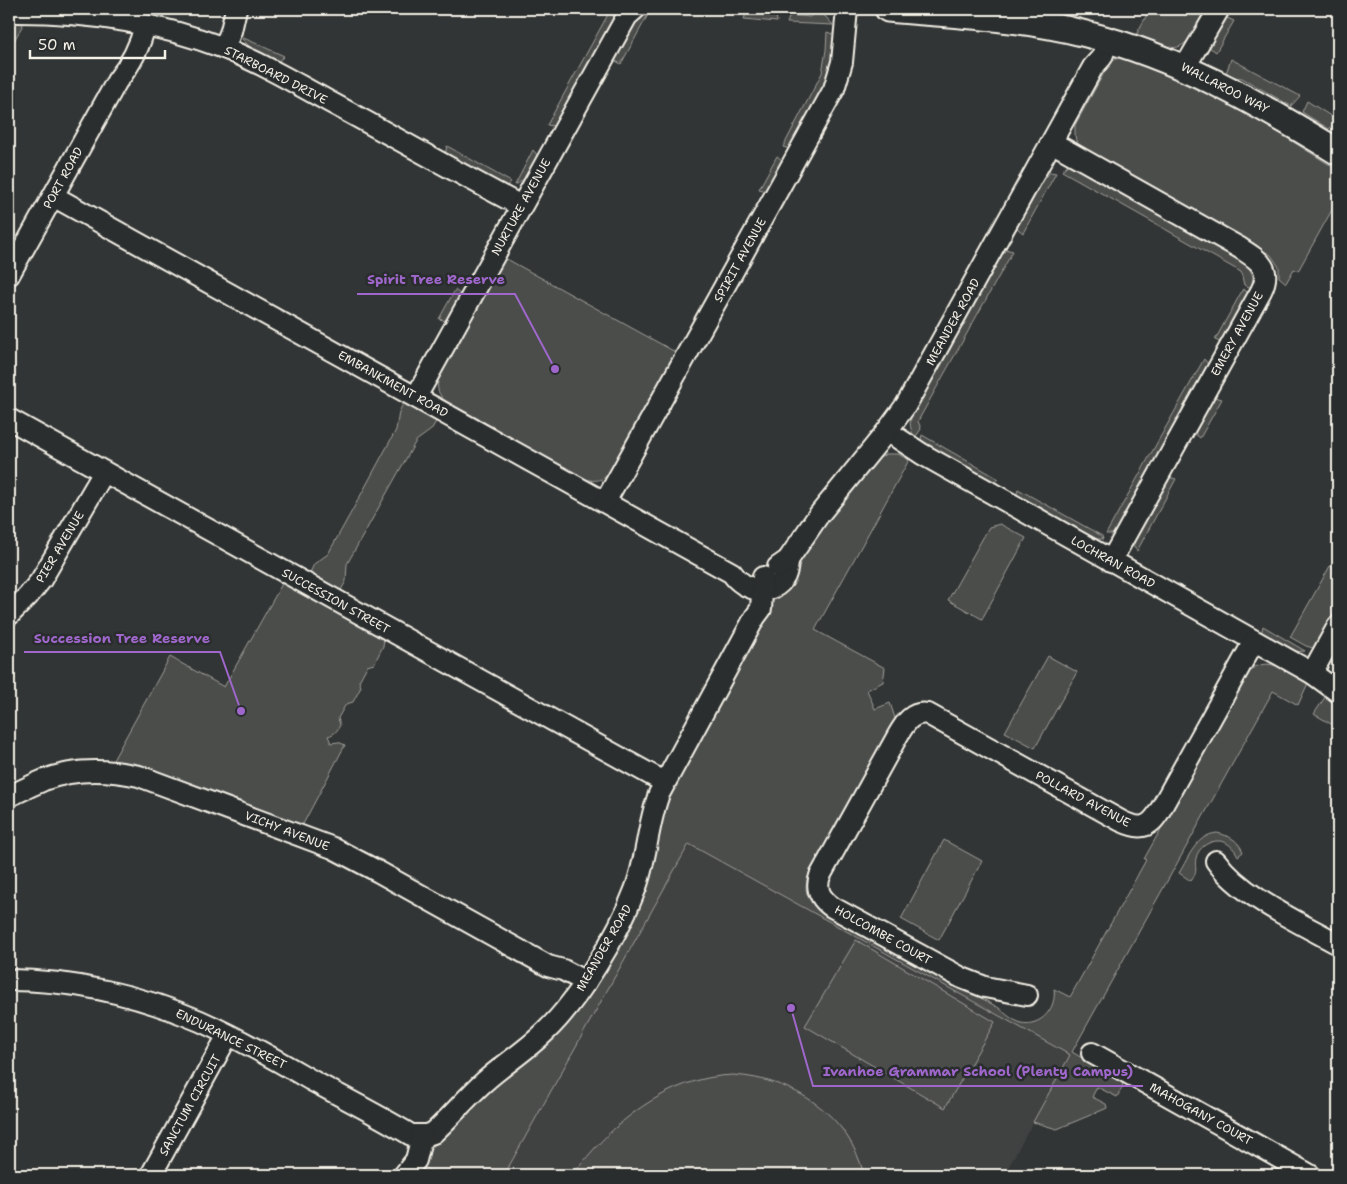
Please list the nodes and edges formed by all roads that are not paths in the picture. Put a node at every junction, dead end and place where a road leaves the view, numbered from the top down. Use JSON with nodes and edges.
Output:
{"nodes":[{"id":1,"x":230,"y":9,"type":"edge"},
{"id":2,"x":236,"y":9,"type":"edge"},
{"id":3,"x":847,"y":9,"type":"edge"},
{"id":4,"x":893,"y":9,"type":"edge"},
{"id":5,"x":1218,"y":9,"type":"edge"},
{"id":6,"x":630,"y":11,"type":"edge"},
{"id":7,"x":9,"y":12,"type":"edge"},
{"id":8,"x":137,"y":24,"type":"junction"},
{"id":9,"x":1104,"y":38,"type":"junction"},
{"id":10,"x":217,"y":46,"type":"junction"},
{"id":11,"x":1185,"y":67,"type":"junction"},
{"id":12,"x":1053,"y":143,"type":"junction"},
{"id":13,"x":1338,"y":152,"type":"edge"},
{"id":14,"x":53,"y":196,"type":"junction"},
{"id":15,"x":521,"y":206,"type":"junction"},
{"id":16,"x":9,"y":275,"type":"edge"},
{"id":17,"x":416,"y":397,"type":"junction"},
{"id":18,"x":9,"y":420,"type":"edge"},
{"id":19,"x":887,"y":432,"type":"junction"},
{"id":20,"x":104,"y":472,"type":"junction"},
{"id":21,"x":605,"y":502,"type":"junction"},
{"id":22,"x":1111,"y":561,"type":"junction"},
{"id":23,"x":759,"y":583,"type":"junction"},
{"id":24,"x":9,"y":615,"type":"edge"},
{"id":25,"x":1338,"y":626,"type":"edge"},
{"id":26,"x":1254,"y":642,"type":"junction"},
{"id":27,"x":1312,"y":673,"type":"junction"},
{"id":28,"x":1338,"y":692,"type":"edge"},
{"id":29,"x":912,"y":717,"type":"joint"},
{"id":30,"x":664,"y":782,"type":"junction"},
{"id":31,"x":9,"y":796,"type":"edge"},
{"id":32,"x":1216,"y":861,"type":"dead end"},
{"id":33,"x":1338,"y":944,"type":"edge"},
{"id":34,"x":9,"y":980,"type":"edge"},
{"id":35,"x":583,"y":987,"type":"junction"},
{"id":36,"x":1027,"y":995,"type":"dead end"},
{"id":37,"x":228,"y":1035,"type":"junction"},
{"id":38,"x":1092,"y":1053,"type":"dead end"},
{"id":39,"x":416,"y":1135,"type":"junction"},
{"id":40,"x":405,"y":1174,"type":"edge"},
{"id":41,"x":151,"y":1175,"type":"edge"},
{"id":42,"x":1310,"y":1175,"type":"edge"}],
"edges":[{"from":1,"to":10,"type":"street"},
{"from":2,"to":10,"type":"street"},
{"from":3,"to":21,"type":"street","name":"SPIRIT AVENUE"},
{"from":4,"to":9,"type":"street","name":"WALLAROO WAY"},
{"from":5,"to":11,"type":"street"},
{"from":6,"to":15,"type":"street","name":"NURTURE AVENUE"},
{"from":7,"to":8,"type":"street","name":"STARBOARD DRIVE"},
{"from":8,"to":10,"type":"street","name":"STARBOARD DRIVE"},
{"from":8,"to":14,"type":"street","name":"PORT ROAD"},
{"from":9,"to":11,"type":"street","name":"WALLAROO WAY"},
{"from":9,"to":12,"type":"street","name":"MEANDER ROAD"},
{"from":10,"to":15,"type":"street","name":"STARBOARD DRIVE"},
{"from":11,"to":13,"type":"street","name":"WALLAROO WAY"},
{"from":12,"to":19,"type":"street","name":"MEANDER ROAD"},
{"from":12,"to":22,"type":"street","name":"EMERY AVENUE"},
{"from":14,"to":16,"type":"street","name":"PORT ROAD"},
{"from":14,"to":17,"type":"street","name":"EMBANKMENT ROAD"},
{"from":15,"to":17,"type":"street","name":"NURTURE AVENUE"},
{"from":17,"to":21,"type":"street","name":"EMBANKMENT ROAD"},
{"from":18,"to":20,"type":"street","name":"SUCCESSION STREET"},
{"from":19,"to":22,"type":"street","name":"LOCHRAN ROAD"},
{"from":19,"to":23,"type":"street","name":"MEANDER ROAD"},
{"from":20,"to":24,"type":"street","name":"PIER AVENUE"},
{"from":20,"to":30,"type":"street","name":"SUCCESSION STREET"},
{"from":21,"to":23,"type":"street","name":"EMBANKMENT ROAD"},
{"from":22,"to":26,"type":"street","name":"LOCHRAN ROAD"},
{"from":23,"to":30,"type":"street","name":"MEANDER ROAD"},
{"from":25,"to":27,"type":"street"},
{"from":26,"to":27,"type":"street","name":"LOCHRAN ROAD"},
{"from":26,"to":29,"type":"street","name":"POLLARD AVENUE"},
{"from":27,"to":28,"type":"street","name":"LOCHRAN ROAD"},
{"from":29,"to":36,"type":"street","name":"HOLCOMBE COURT"},
{"from":30,"to":35,"type":"street","name":"MEANDER ROAD"},
{"from":31,"to":35,"type":"street","name":"VICHY AVENUE"},
{"from":32,"to":33,"type":"street"},
{"from":34,"to":37,"type":"street","name":"ENDURANCE STREET"},
{"from":35,"to":39,"type":"street","name":"MEANDER ROAD"},
{"from":37,"to":39,"type":"street","name":"ENDURANCE STREET"},
{"from":37,"to":41,"type":"street","name":"SANCTUM CIRCUIT"},
{"from":38,"to":42,"type":"street","name":"MAHOGANY COURT"},
{"from":39,"to":40,"type":"street"}]}
